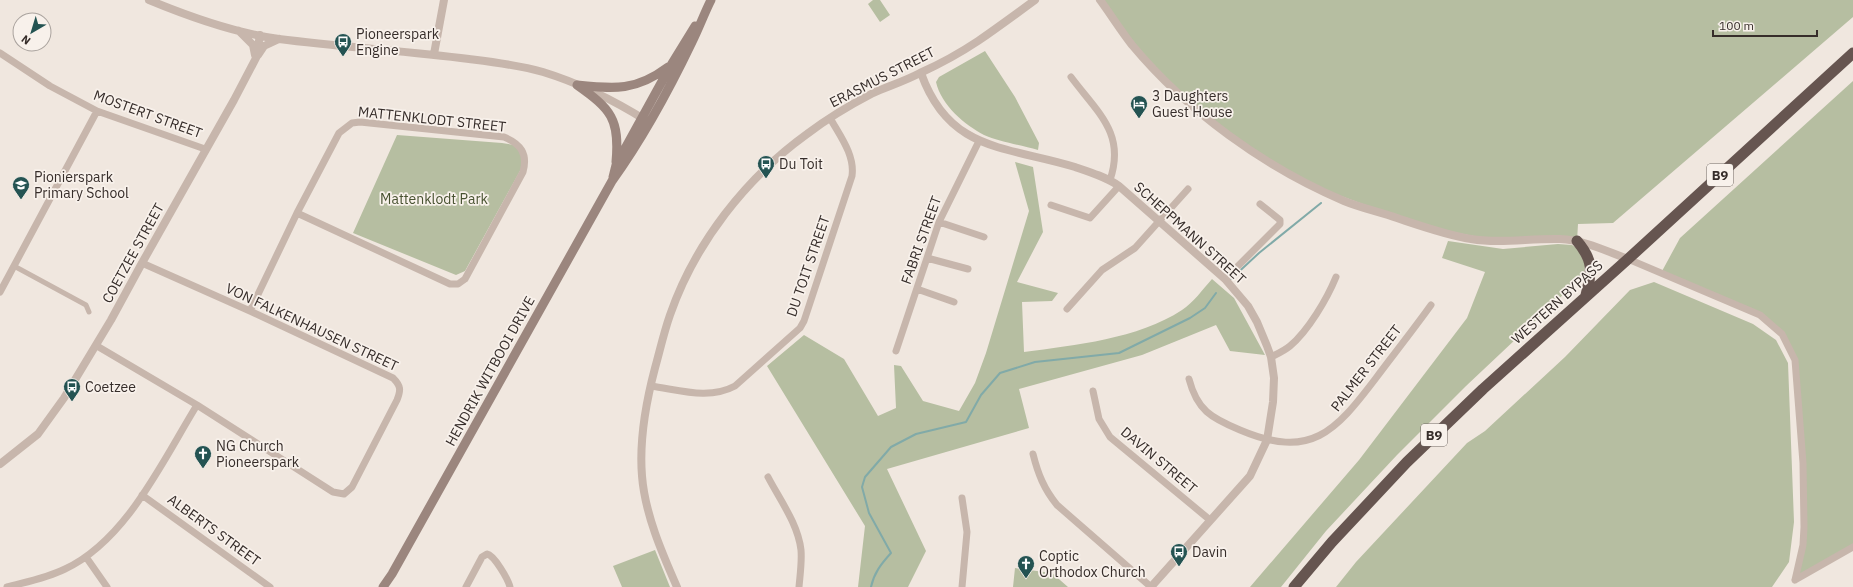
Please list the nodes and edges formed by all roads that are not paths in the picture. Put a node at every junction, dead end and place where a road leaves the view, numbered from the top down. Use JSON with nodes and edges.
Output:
{"nodes":[{"id":1,"x":149,"y":0,"type":"edge"},
{"id":2,"x":444,"y":0,"type":"edge"},
{"id":3,"x":711,"y":0,"type":"edge"},
{"id":4,"x":1035,"y":0,"type":"edge"},
{"id":5,"x":1096,"y":0,"type":"edge"},
{"id":6,"x":1102,"y":2,"type":"edge"},
{"id":7,"x":702,"y":17,"type":"junction"},
{"id":8,"x":236,"y":29,"type":"junction"},
{"id":9,"x":260,"y":35,"type":"junction"},
{"id":10,"x":278,"y":39,"type":"junction"},
{"id":11,"x":0,"y":53,"type":"edge"},
{"id":12,"x":1853,"y":53,"type":"edge"},
{"id":13,"x":434,"y":54,"type":"junction"},
{"id":14,"x":256,"y":58,"type":"junction"},
{"id":15,"x":670,"y":65,"type":"junction"},
{"id":16,"x":921,"y":73,"type":"junction"},
{"id":17,"x":1071,"y":77,"type":"dead end"},
{"id":18,"x":577,"y":85,"type":"junction"},
{"id":19,"x":96,"y":111,"type":"junction"},
{"id":20,"x":830,"y":118,"type":"junction"},
{"id":21,"x":646,"y":120,"type":"junction"},
{"id":22,"x":979,"y":141,"type":"junction"},
{"id":23,"x":206,"y":149,"type":"junction"},
{"id":24,"x":616,"y":165,"type":"junction"},
{"id":25,"x":1110,"y":180,"type":"junction"},
{"id":26,"x":612,"y":182,"type":"junction"},
{"id":27,"x":1119,"y":186,"type":"junction"},
{"id":28,"x":1188,"y":188,"type":"dead end"},
{"id":29,"x":1260,"y":204,"type":"dead end"},
{"id":30,"x":1051,"y":205,"type":"dead end"},
{"id":31,"x":297,"y":213,"type":"junction"},
{"id":32,"x":1159,"y":221,"type":"junction"},
{"id":33,"x":939,"y":222,"type":"junction"},
{"id":34,"x":984,"y":237,"type":"dead end"},
{"id":35,"x":1577,"y":241,"type":"junction"},
{"id":36,"x":927,"y":258,"type":"junction"},
{"id":37,"x":1628,"y":259,"type":"junction"},
{"id":38,"x":142,"y":263,"type":"junction"},
{"id":39,"x":14,"y":266,"type":"junction"},
{"id":40,"x":968,"y":269,"type":"dead end"},
{"id":41,"x":1336,"y":277,"type":"dead end"},
{"id":42,"x":1225,"y":279,"type":"junction"},
{"id":43,"x":917,"y":289,"type":"junction"},
{"id":44,"x":0,"y":292,"type":"edge"},
{"id":45,"x":1586,"y":295,"type":"junction"},
{"id":46,"x":954,"y":302,"type":"dead end"},
{"id":47,"x":1431,"y":305,"type":"dead end"},
{"id":48,"x":1067,"y":309,"type":"dead end"},
{"id":49,"x":250,"y":311,"type":"junction"},
{"id":50,"x":88,"y":312,"type":"dead end"},
{"id":51,"x":97,"y":346,"type":"junction"},
{"id":52,"x":896,"y":351,"type":"dead end"},
{"id":53,"x":1271,"y":357,"type":"junction"},
{"id":54,"x":1190,"y":379,"type":"dead end"},
{"id":55,"x":651,"y":386,"type":"junction"},
{"id":56,"x":1093,"y":391,"type":"dead end"},
{"id":57,"x":197,"y":405,"type":"junction"},
{"id":58,"x":1267,"y":440,"type":"junction"},
{"id":59,"x":1033,"y":454,"type":"dead end"},
{"id":60,"x":0,"y":464,"type":"edge"},
{"id":61,"x":768,"y":477,"type":"dead end"},
{"id":62,"x":142,"y":495,"type":"junction"},
{"id":63,"x":962,"y":498,"type":"dead end"},
{"id":64,"x":1210,"y":520,"type":"junction"},
{"id":65,"x":1853,"y":547,"type":"edge"},
{"id":66,"x":86,"y":557,"type":"junction"},
{"id":67,"x":392,"y":574,"type":"junction"},
{"id":68,"x":7,"y":587,"type":"edge"},
{"id":69,"x":107,"y":587,"type":"edge"},
{"id":70,"x":270,"y":587,"type":"edge"},
{"id":71,"x":382,"y":587,"type":"edge"},
{"id":72,"x":386,"y":587,"type":"edge"},
{"id":73,"x":466,"y":587,"type":"edge"},
{"id":74,"x":510,"y":587,"type":"edge"},
{"id":75,"x":677,"y":587,"type":"edge"},
{"id":76,"x":799,"y":587,"type":"edge"},
{"id":77,"x":962,"y":587,"type":"edge"},
{"id":78,"x":1151,"y":587,"type":"edge"},
{"id":79,"x":1294,"y":587,"type":"edge"}],
"edges":[{"from":1,"to":8,"type":"street"},
{"from":2,"to":13,"type":"street"},
{"from":3,"to":7,"type":"main road","name":"HENDRIK WITBOOI DRIVE"},
{"from":4,"to":16,"type":"street","name":"ERASMUS STREET"},
{"from":5,"to":6,"type":"street"},
{"from":6,"to":35,"type":"street"},
{"from":7,"to":15,"type":"main road","name":"HENDRIK WITBOOI DRIVE"},
{"from":7,"to":21,"type":"main road","name":"HENDRIK WITBOOI DRIVE"},
{"from":8,"to":9,"type":"street"},
{"from":8,"to":14,"type":"street"},
{"from":9,"to":10,"type":"street"},
{"from":9,"to":14,"type":"street","name":"COETZEE STREET"},
{"from":10,"to":13,"type":"street"},
{"from":10,"to":14,"type":"street"},
{"from":11,"to":19,"type":"street","name":"MOSTERT STREET"},
{"from":12,"to":37,"type":"highway","name":"WESTERN BYPASS","number":"B9"},
{"from":13,"to":18,"type":"street"},
{"from":14,"to":23,"type":"street","name":"COETZEE STREET"},
{"from":15,"to":18,"type":"main road"},
{"from":15,"to":21,"type":"main road","name":"HENDRIK WITBOOI DRIVE"},
{"from":16,"to":20,"type":"street","name":"ERASMUS STREET"},
{"from":16,"to":22,"type":"street","name":"SCHEPPMANN STREET"},
{"from":17,"to":25,"type":"street"},
{"from":18,"to":21,"type":"street"},
{"from":18,"to":24,"type":"main road"},
{"from":19,"to":23,"type":"street","name":"MOSTERT STREET"},
{"from":19,"to":39,"type":"street"},
{"from":20,"to":55,"type":"street","name":"ERASMUS STREET"},
{"from":20,"to":55,"type":"street","name":"DU TOIT STREET"},
{"from":21,"to":24,"type":"main road","name":"HENDRIK WITBOOI DRIVE"},
{"from":21,"to":26,"type":"main road","name":"HENDRIK WITBOOI DRIVE"},
{"from":22,"to":25,"type":"street","name":"SCHEPPMANN STREET"},
{"from":22,"to":33,"type":"street","name":"FABRI STREET"},
{"from":23,"to":38,"type":"street","name":"COETZEE STREET"},
{"from":24,"to":26,"type":"main road","name":"HENDRIK WITBOOI DRIVE"},
{"from":25,"to":27,"type":"street","name":"SCHEPPMANN STREET"},
{"from":26,"to":67,"type":"main road","name":"HENDRIK WITBOOI DRIVE"},
{"from":27,"to":30,"type":"street"},
{"from":27,"to":32,"type":"street","name":"SCHEPPMANN STREET"},
{"from":28,"to":32,"type":"street"},
{"from":29,"to":42,"type":"street"},
{"from":31,"to":31,"type":"street","name":"MATTENKLODT STREET"},
{"from":31,"to":49,"type":"street","name":"MATTENKLODT STREET"},
{"from":32,"to":42,"type":"street","name":"SCHEPPMANN STREET"},
{"from":32,"to":48,"type":"street"},
{"from":33,"to":34,"type":"street"},
{"from":33,"to":36,"type":"street","name":"FABRI STREET"},
{"from":35,"to":37,"type":"street"},
{"from":35,"to":45,"type":"highway"},
{"from":36,"to":40,"type":"street"},
{"from":36,"to":43,"type":"street","name":"FABRI STREET"},
{"from":37,"to":45,"type":"highway","name":"WESTERN BYPASS","number":"B9"},
{"from":37,"to":65,"type":"street"},
{"from":38,"to":49,"type":"street","name":"VON FALKENHAUSEN STREET"},
{"from":38,"to":51,"type":"street","name":"COETZEE STREET"},
{"from":39,"to":44,"type":"street"},
{"from":39,"to":50,"type":"street"},
{"from":41,"to":53,"type":"street"},
{"from":42,"to":53,"type":"street","name":"SCHEPPMANN STREET"},
{"from":43,"to":46,"type":"street"},
{"from":43,"to":52,"type":"street","name":"FABRI STREET"},
{"from":45,"to":79,"type":"highway","name":"WESTERN BYPASS","number":"B9"},
{"from":47,"to":58,"type":"street","name":"PALMER STREET"},
{"from":49,"to":57,"type":"street","name":"VON FALKENHAUSEN STREET"},
{"from":51,"to":57,"type":"street","name":"VON FALKENHAUSEN STREET"},
{"from":51,"to":60,"type":"street","name":"COETZEE STREET"},
{"from":53,"to":58,"type":"street","name":"SCHEPPMANN STREET"},
{"from":54,"to":58,"type":"street","name":"PALMER STREET"},
{"from":55,"to":75,"type":"street","name":"ERASMUS STREET"},
{"from":56,"to":64,"type":"street","name":"DAVIN STREET"},
{"from":57,"to":62,"type":"street"},
{"from":58,"to":64,"type":"street","name":"SCHEPPMANN STREET"},
{"from":59,"to":78,"type":"street"},
{"from":61,"to":76,"type":"street"},
{"from":62,"to":66,"type":"street"},
{"from":62,"to":70,"type":"street","name":"ALBERTS STREET"},
{"from":63,"to":77,"type":"street"},
{"from":64,"to":78,"type":"street","name":"SCHEPPMANN STREET"},
{"from":66,"to":68,"type":"street"},
{"from":66,"to":69,"type":"street"},
{"from":67,"to":71,"type":"main road","name":"HENDRIK WITBOOI DRIVE"},
{"from":67,"to":72,"type":"main road","name":"HENDRIK WITBOOI DRIVE"},
{"from":73,"to":74,"type":"street"}]}
